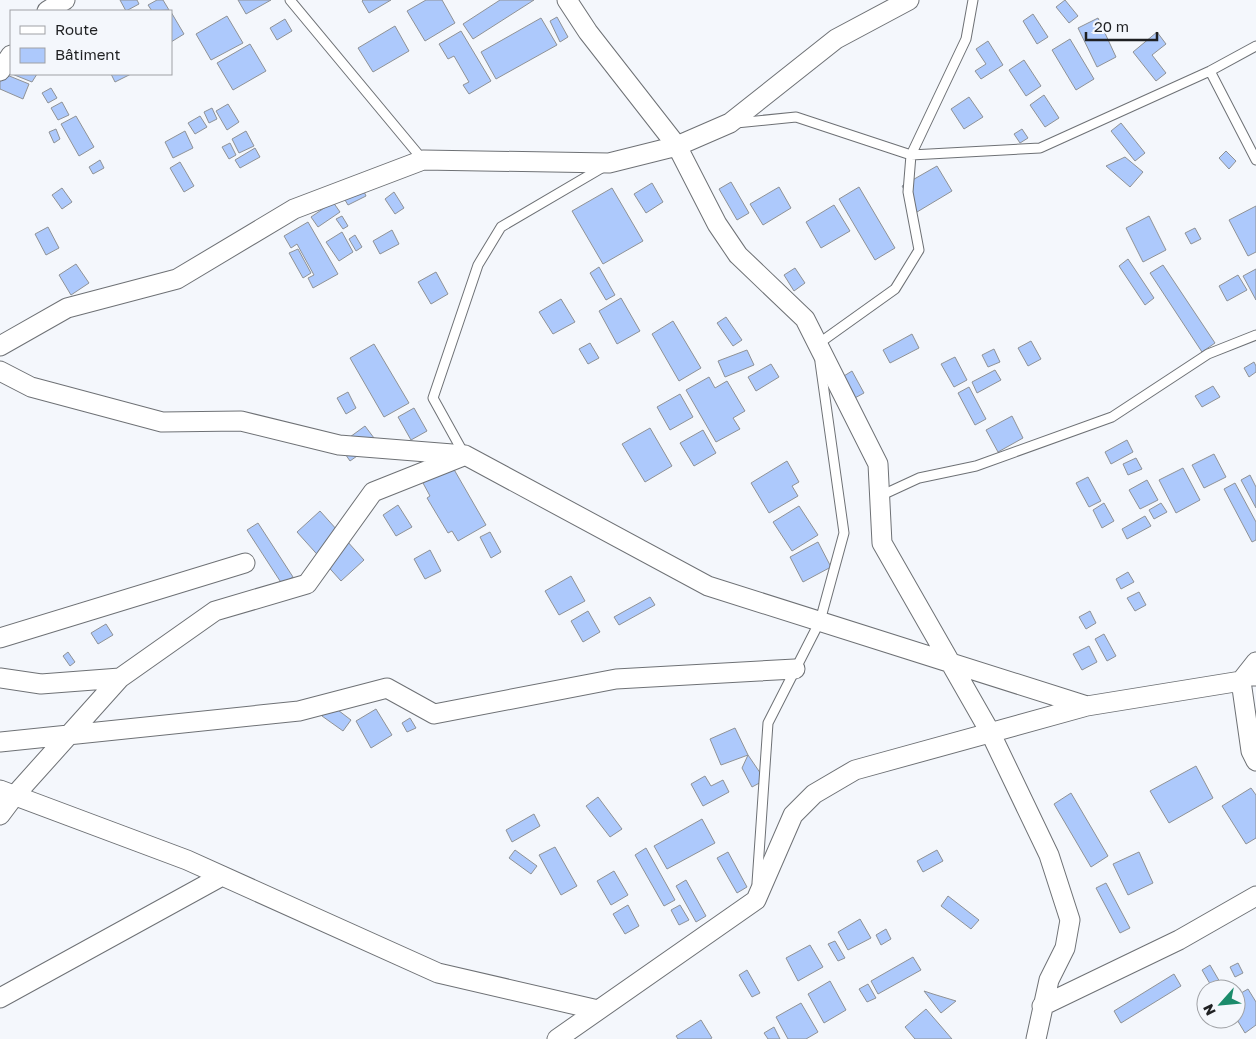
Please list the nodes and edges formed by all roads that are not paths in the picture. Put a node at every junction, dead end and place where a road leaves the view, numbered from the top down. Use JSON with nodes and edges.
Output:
{"nodes":[{"id":1,"x":65,"y":0,"type":"edge"},
{"id":2,"x":290,"y":0,"type":"edge"},
{"id":3,"x":568,"y":0,"type":"edge"},
{"id":4,"x":909,"y":0,"type":"edge"},
{"id":5,"x":973,"y":0,"type":"edge"},
{"id":6,"x":49,"y":10,"type":"edge"},
{"id":7,"x":1256,"y":46,"type":"edge"},
{"id":8,"x":10,"y":57,"type":"edge"},
{"id":9,"x":0,"y":71,"type":"edge"},
{"id":10,"x":1210,"y":71,"type":"junction"},
{"id":11,"x":730,"y":124,"type":"junction"},
{"id":12,"x":677,"y":146,"type":"junction"},
{"id":13,"x":911,"y":155,"type":"junction"},
{"id":14,"x":423,"y":160,"type":"junction"},
{"id":15,"x":1256,"y":160,"type":"edge"},
{"id":16,"x":609,"y":163,"type":"junction"},
{"id":17,"x":1256,"y":334,"type":"edge"},
{"id":18,"x":818,"y":344,"type":"junction"},
{"id":19,"x":0,"y":346,"type":"edge"},
{"id":20,"x":0,"y":371,"type":"edge"},
{"id":21,"x":464,"y":455,"type":"junction"},
{"id":22,"x":880,"y":496,"type":"junction"},
{"id":23,"x":245,"y":563,"type":"dead end"},
{"id":24,"x":820,"y":621,"type":"junction"},
{"id":25,"x":0,"y":638,"type":"edge"},
{"id":26,"x":1256,"y":662,"type":"edge"},
{"id":27,"x":952,"y":664,"type":"junction"},
{"id":28,"x":795,"y":669,"type":"junction"},
{"id":29,"x":0,"y":678,"type":"edge"},
{"id":30,"x":120,"y":678,"type":"junction"},
{"id":31,"x":1248,"y":681,"type":"edge"},
{"id":32,"x":1087,"y":706,"type":"junction"},
{"id":33,"x":990,"y":732,"type":"junction"},
{"id":34,"x":68,"y":736,"type":"junction"},
{"id":35,"x":0,"y":742,"type":"edge"},
{"id":36,"x":1256,"y":761,"type":"edge"},
{"id":37,"x":8,"y":792,"type":"edge"},
{"id":38,"x":0,"y":815,"type":"edge"},
{"id":39,"x":222,"y":876,"type":"junction"},
{"id":40,"x":1256,"y":896,"type":"edge"},
{"id":41,"x":756,"y":900,"type":"junction"},
{"id":42,"x":0,"y":998,"type":"edge"},
{"id":43,"x":1042,"y":1006,"type":"junction"},
{"id":44,"x":598,"y":1010,"type":"junction"},
{"id":45,"x":557,"y":1039,"type":"edge"},
{"id":46,"x":1036,"y":1039,"type":"edge"}],
"edges":[{"from":1,"to":6,"type":"street"},
{"from":2,"to":14,"type":"lane"},
{"from":3,"to":12,"type":"street"},
{"from":4,"to":11,"type":"street"},
{"from":5,"to":13,"type":"lane"},
{"from":7,"to":10,"type":"lane"},
{"from":8,"to":9,"type":"street"},
{"from":10,"to":13,"type":"lane"},
{"from":10,"to":15,"type":"lane"},
{"from":11,"to":12,"type":"street"},
{"from":11,"to":13,"type":"lane"},
{"from":12,"to":16,"type":"street"},
{"from":12,"to":18,"type":"street"},
{"from":13,"to":18,"type":"lane"},
{"from":14,"to":16,"type":"street"},
{"from":14,"to":19,"type":"street"},
{"from":16,"to":21,"type":"lane"},
{"from":17,"to":22,"type":"lane"},
{"from":18,"to":22,"type":"street"},
{"from":18,"to":24,"type":"lane"},
{"from":20,"to":21,"type":"street"},
{"from":21,"to":24,"type":"street"},
{"from":21,"to":30,"type":"street"},
{"from":22,"to":27,"type":"street"},
{"from":23,"to":25,"type":"street"},
{"from":24,"to":27,"type":"street"},
{"from":24,"to":28,"type":"lane"},
{"from":26,"to":31,"type":"street"},
{"from":27,"to":32,"type":"street"},
{"from":27,"to":33,"type":"street"},
{"from":28,"to":34,"type":"street"},
{"from":28,"to":41,"type":"lane"},
{"from":29,"to":30,"type":"street"},
{"from":30,"to":34,"type":"street"},
{"from":31,"to":32,"type":"street"},
{"from":31,"to":36,"type":"street"},
{"from":32,"to":33,"type":"street"},
{"from":33,"to":41,"type":"street"},
{"from":33,"to":43,"type":"street"},
{"from":34,"to":35,"type":"street"},
{"from":34,"to":37,"type":"street"},
{"from":37,"to":38,"type":"street"},
{"from":37,"to":39,"type":"street"},
{"from":39,"to":42,"type":"street"},
{"from":39,"to":44,"type":"street"},
{"from":40,"to":43,"type":"street"},
{"from":41,"to":44,"type":"street"},
{"from":43,"to":46,"type":"street"},
{"from":44,"to":45,"type":"street"}]}
